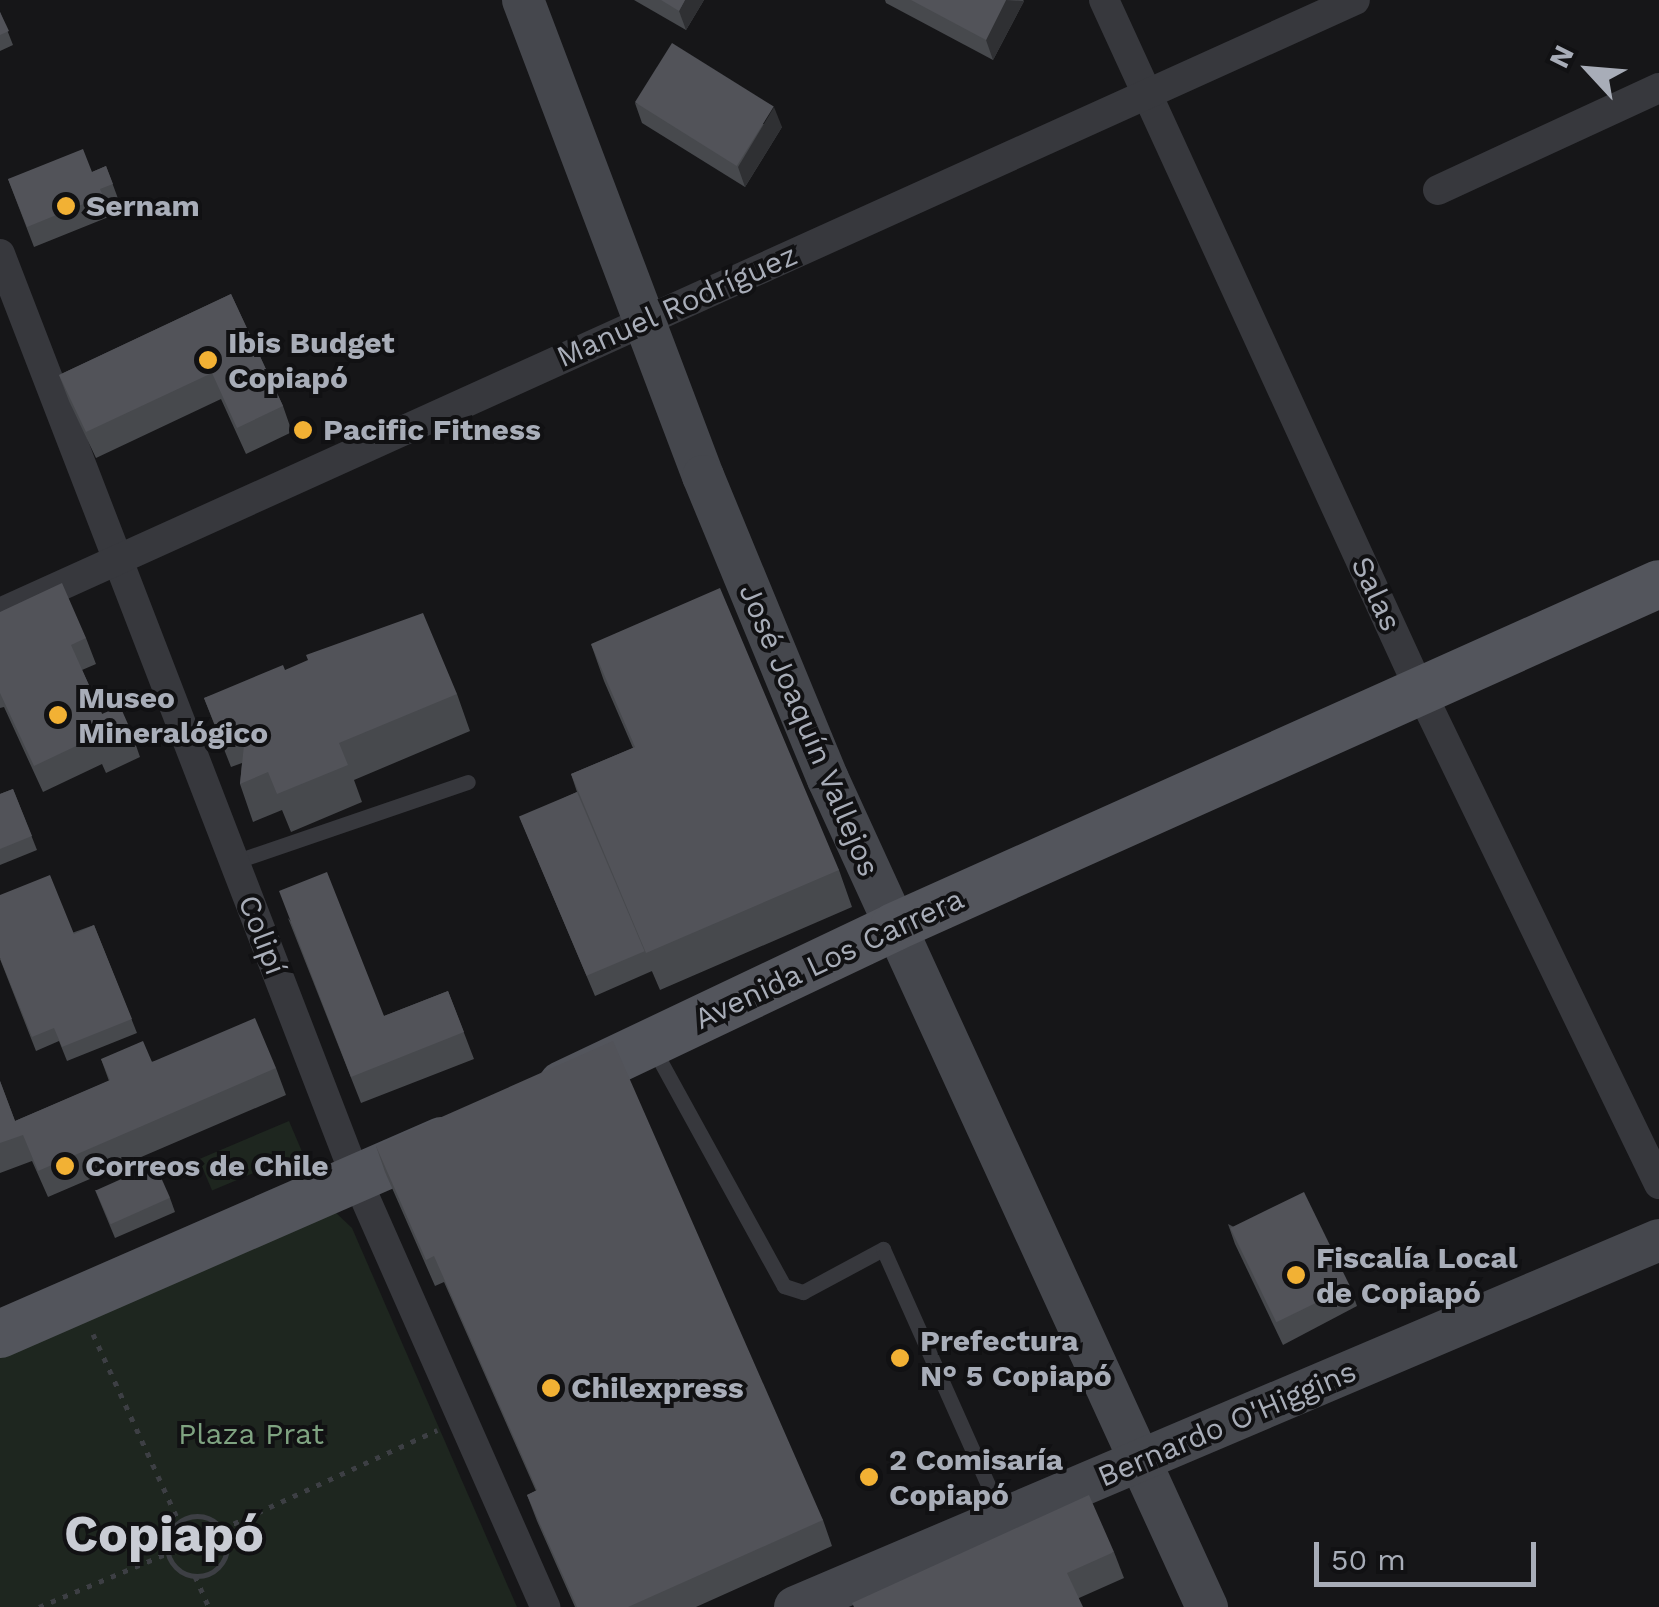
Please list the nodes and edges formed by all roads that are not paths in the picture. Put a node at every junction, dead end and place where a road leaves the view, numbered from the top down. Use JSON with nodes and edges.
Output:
{"nodes":[{"id":1,"x":523,"y":0,"type":"edge"},
{"id":2,"x":1104,"y":0,"type":"edge"},
{"id":3,"x":1354,"y":0,"type":"edge"},
{"id":4,"x":1659,"y":88,"type":"edge"},
{"id":5,"x":1147,"y":94,"type":"junction"},
{"id":6,"x":1438,"y":190,"type":"dead end"},
{"id":7,"x":0,"y":254,"type":"edge"},
{"id":8,"x":644,"y":320,"type":"junction"},
{"id":9,"x":121,"y":560,"type":"junction"},
{"id":10,"x":1659,"y":584,"type":"edge"},
{"id":11,"x":0,"y":612,"type":"edge"},
{"id":12,"x":1419,"y":688,"type":"junction"},
{"id":13,"x":468,"y":782,"type":"dead end"},
{"id":14,"x":234,"y":862,"type":"junction"},
{"id":15,"x":894,"y":927,"type":"junction"},
{"id":16,"x":651,"y":1044,"type":"junction"},
{"id":17,"x":357,"y":1180,"type":"junction"},
{"id":18,"x":1659,"y":1184,"type":"edge"},
{"id":19,"x":1659,"y":1240,"type":"edge"},
{"id":20,"x":0,"y":1334,"type":"edge"},
{"id":21,"x":1144,"y":1460,"type":"junction"},
{"id":22,"x":1004,"y":1519,"type":"junction"},
{"id":23,"x":545,"y":1607,"type":"edge"},
{"id":24,"x":795,"y":1607,"type":"edge"},
{"id":25,"x":1207,"y":1607,"type":"edge"}],
"edges":[{"from":1,"to":8,"type":"main road","name":"José Joaquín Vallejos"},
{"from":2,"to":5,"type":"street","name":"Salas"},
{"from":3,"to":5,"type":"street","name":"Manuel Rodríguez"},
{"from":4,"to":6,"type":"street"},
{"from":5,"to":8,"type":"street","name":"Manuel Rodríguez"},
{"from":5,"to":12,"type":"street","name":"Salas"},
{"from":7,"to":9,"type":"street","name":"Colipí"},
{"from":8,"to":9,"type":"street","name":"Manuel Rodríguez"},
{"from":8,"to":15,"type":"main road","name":"José Joaquín Vallejos"},
{"from":9,"to":11,"type":"street","name":"Manuel Rodríguez"},
{"from":9,"to":14,"type":"street","name":"Colipí"},
{"from":10,"to":12,"type":"main road","name":"Avenida Los Carrera"},
{"from":12,"to":15,"type":"main road","name":"Avenida Los Carrera"},
{"from":12,"to":18,"type":"street","name":"Salas"},
{"from":13,"to":14,"type":"lane"},
{"from":14,"to":17,"type":"street","name":"Colipí"},
{"from":15,"to":16,"type":"main road","name":"Avenida Los Carrera"},
{"from":15,"to":21,"type":"main road","name":"José Joaquín Vallejos"},
{"from":16,"to":17,"type":"main road","name":"Avenida Los Carrera"},
{"from":16,"to":22,"type":"lane"},
{"from":17,"to":20,"type":"main road","name":"Avenida Los Carrera"},
{"from":17,"to":23,"type":"street","name":"Colipí"},
{"from":19,"to":21,"type":"main road","name":"Bernardo O'Higgins"},
{"from":21,"to":22,"type":"main road","name":"Bernardo O'Higgins"},
{"from":21,"to":25,"type":"main road","name":"José Joaquín Vallejos"},
{"from":22,"to":24,"type":"main road","name":"Bernardo O'Higgins"}]}
